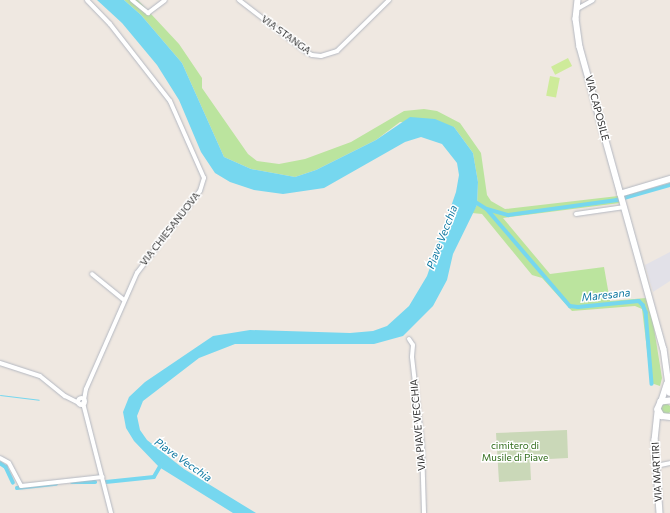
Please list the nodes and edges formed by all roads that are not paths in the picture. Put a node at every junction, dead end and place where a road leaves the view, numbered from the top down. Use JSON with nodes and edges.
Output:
{"nodes":[{"id":1,"x":87,"y":0,"type":"edge"},
{"id":2,"x":132,"y":0,"type":"edge"},
{"id":3,"x":165,"y":0,"type":"edge"},
{"id":4,"x":239,"y":0,"type":"edge"},
{"id":5,"x":389,"y":0,"type":"edge"},
{"id":6,"x":578,"y":0,"type":"edge"},
{"id":7,"x":593,"y":0,"type":"edge"},
{"id":8,"x":577,"y":9,"type":"junction"},
{"id":9,"x":670,"y":179,"type":"edge"},
{"id":10,"x":622,"y":200,"type":"junction"},
{"id":11,"x":576,"y":214,"type":"dead end"},
{"id":12,"x":92,"y":274,"type":"dead end"},
{"id":13,"x":124,"y":300,"type":"junction"},
{"id":14,"x":409,"y":339,"type":"dead end"},
{"id":15,"x":0,"y":362,"type":"edge"},
{"id":16,"x":668,"y":370,"type":"edge"},
{"id":17,"x":667,"y":384,"type":"junction"},
{"id":18,"x":670,"y":393,"type":"edge"},
{"id":19,"x":80,"y":401,"type":"junction"},
{"id":20,"x":670,"y":401,"type":"edge"},
{"id":21,"x":661,"y":402,"type":"junction"},
{"id":22,"x":658,"y":412,"type":"junction"},
{"id":23,"x":669,"y":417,"type":"edge"},
{"id":24,"x":655,"y":431,"type":"junction"},
{"id":25,"x":0,"y":458,"type":"edge"},
{"id":26,"x":670,"y":464,"type":"edge"},
{"id":27,"x":655,"y":466,"type":"junction"},
{"id":28,"x":103,"y":477,"type":"junction"},
{"id":29,"x":112,"y":513,"type":"edge"},
{"id":30,"x":424,"y":513,"type":"edge"},
{"id":31,"x":660,"y":513,"type":"edge"}],
"edges":[{"from":1,"to":13,"type":"street","name":"VIA CHIESANUOVA"},
{"from":2,"to":3,"type":"street"},
{"from":4,"to":5,"type":"street","name":"VIA STANGA"},
{"from":6,"to":8,"type":"street","name":"VIA CAPOSILE"},
{"from":7,"to":8,"type":"street"},
{"from":8,"to":10,"type":"street","name":"VIA CAPOSILE"},
{"from":9,"to":10,"type":"street"},
{"from":10,"to":11,"type":"street"},
{"from":10,"to":16,"type":"street","name":"VIA CAPOSILE"},
{"from":12,"to":13,"type":"street"},
{"from":13,"to":19,"type":"street","name":"VIA CHIESANUOVA"},
{"from":14,"to":30,"type":"street","name":"VIA PIAVE VECCHIA"},
{"from":15,"to":19,"type":"street"},
{"from":16,"to":17,"type":"street","name":"VIA CAPOSILE"},
{"from":17,"to":18,"type":"street","name":"VIA CAPOSILE"},
{"from":17,"to":21,"type":"street","name":"VIA CAPOSILE"},
{"from":19,"to":28,"type":"street"},
{"from":20,"to":21,"type":"street"},
{"from":21,"to":22,"type":"street","name":"VIA MARTIRI"},
{"from":22,"to":23,"type":"street"},
{"from":22,"to":24,"type":"street","name":"VIA MARTIRI"},
{"from":23,"to":24,"type":"street","name":"VIA MARTIRI"},
{"from":24,"to":27,"type":"street","name":"VIA MARTIRI"},
{"from":25,"to":28,"type":"street"},
{"from":26,"to":27,"type":"street"},
{"from":27,"to":31,"type":"street","name":"VIA MARTIRI"},
{"from":28,"to":29,"type":"street"}]}
